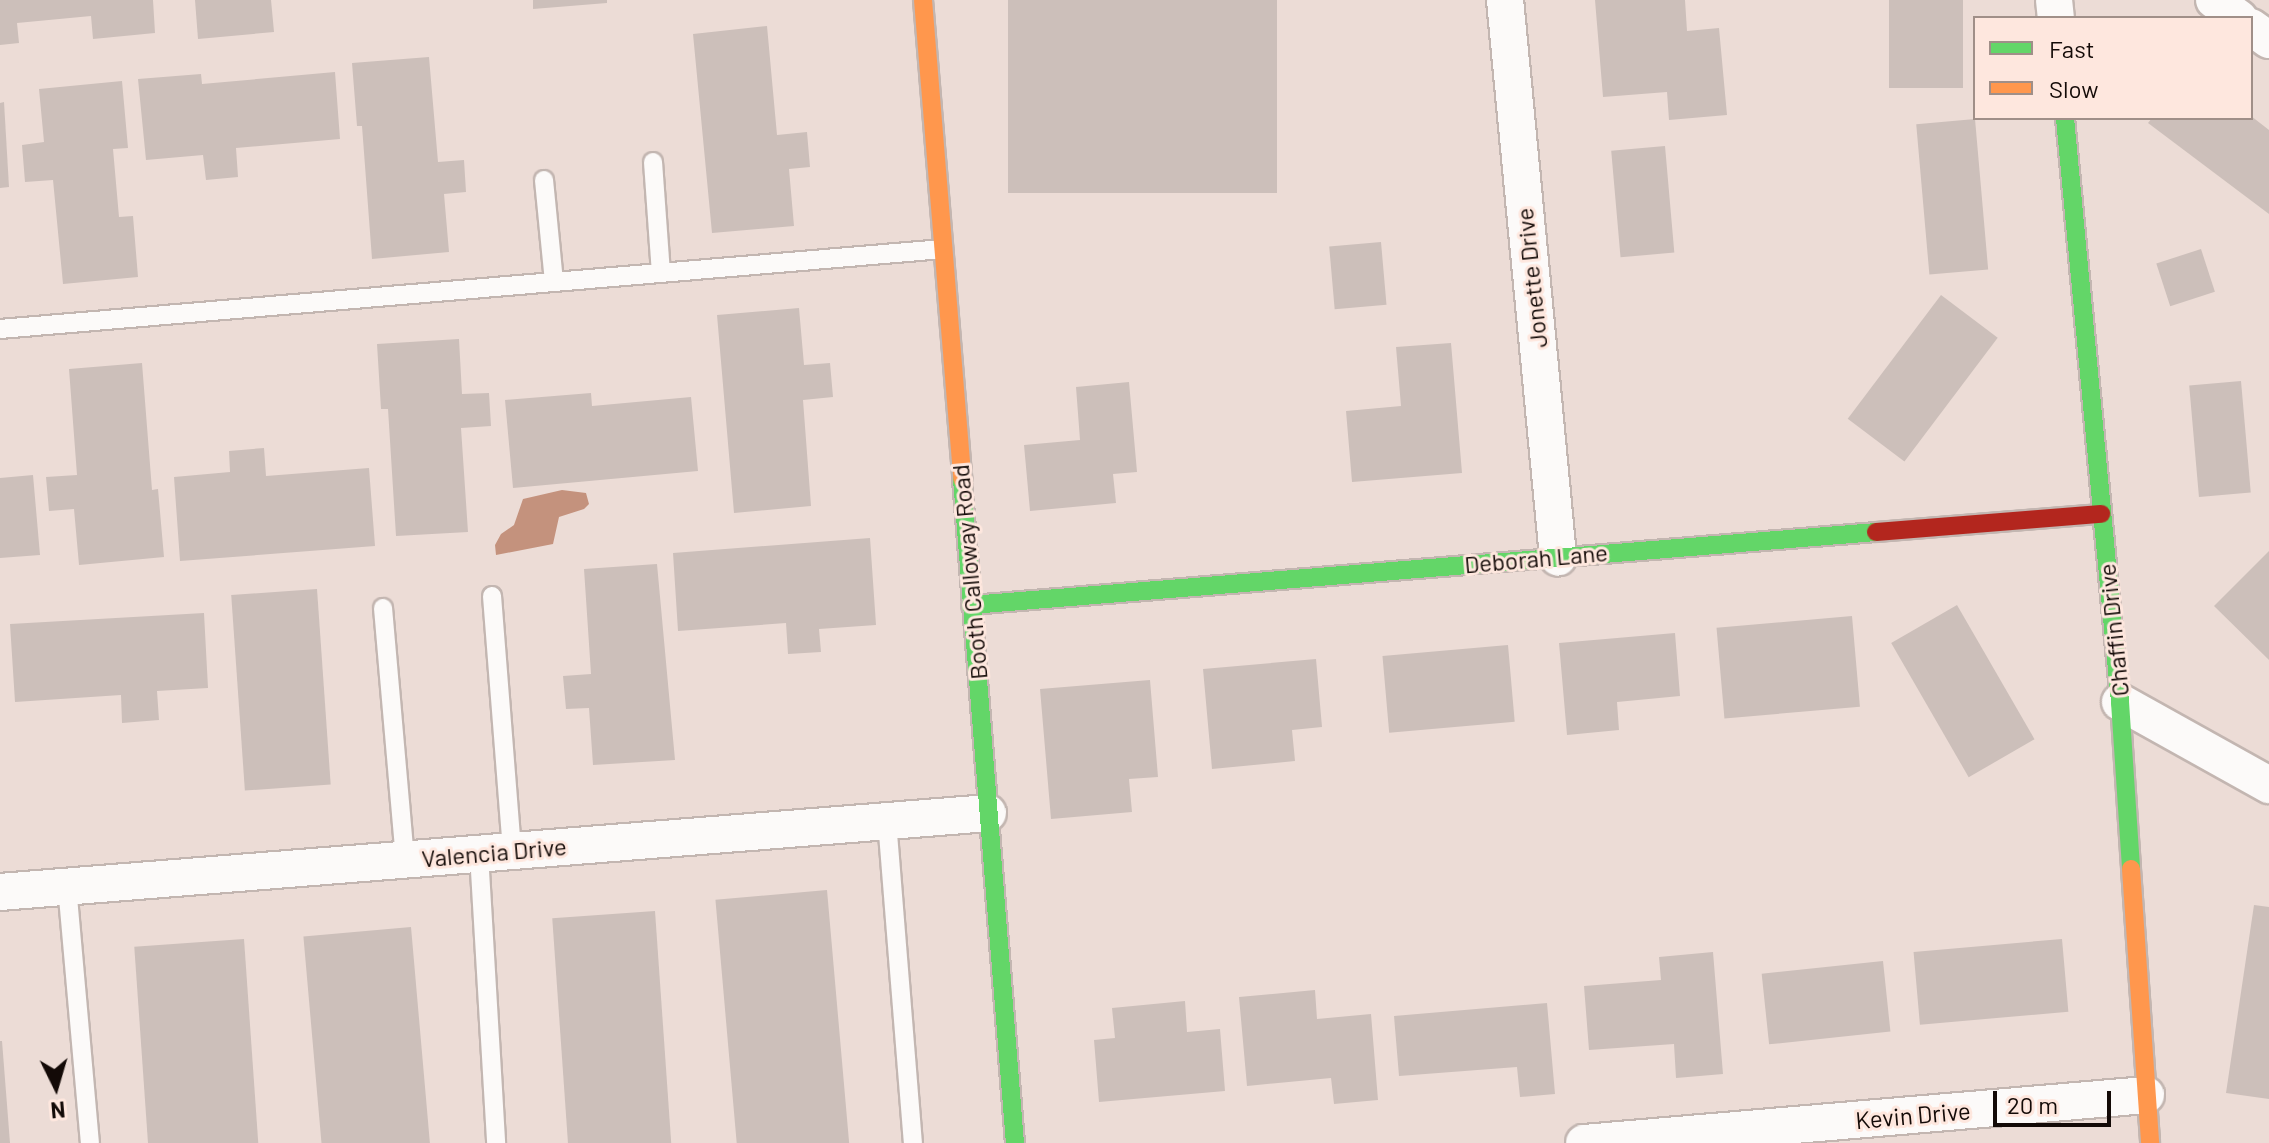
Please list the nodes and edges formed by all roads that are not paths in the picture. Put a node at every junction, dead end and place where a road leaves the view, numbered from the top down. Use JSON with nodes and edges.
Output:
{"nodes":[{"id":1,"x":923,"y":0,"type":"edge"},
{"id":2,"x":1505,"y":0,"type":"edge"},
{"id":3,"x":2214,"y":0,"type":"edge"},
{"id":4,"x":2236,"y":16,"type":"edge"},
{"id":5,"x":2065,"y":120,"type":"edge"},
{"id":6,"x":653,"y":162,"type":"dead end"},
{"id":7,"x":544,"y":180,"type":"dead end"},
{"id":8,"x":943,"y":249,"type":"junction"},
{"id":9,"x":661,"y":273,"type":"junction"},
{"id":10,"x":554,"y":282,"type":"junction"},
{"id":11,"x":0,"y":329,"type":"edge"},
{"id":12,"x":2101,"y":514,"type":"junction"},
{"id":13,"x":1558,"y":557,"type":"junction"},
{"id":14,"x":492,"y":596,"type":"dead end"},
{"id":15,"x":971,"y":605,"type":"junction"},
{"id":16,"x":383,"y":608,"type":"dead end"},
{"id":17,"x":2120,"y":702,"type":"junction"},
{"id":18,"x":2269,"y":785,"type":"edge"},
{"id":19,"x":988,"y":813,"type":"junction"},
{"id":20,"x":887,"y":821,"type":"junction"},
{"id":21,"x":496,"y":852,"type":"junction"},
{"id":22,"x":405,"y":860,"type":"junction"},
{"id":23,"x":67,"y":886,"type":"junction"},
{"id":24,"x":0,"y":892,"type":"edge"},
{"id":25,"x":2146,"y":1095,"type":"junction"},
{"id":26,"x":90,"y":1143,"type":"edge"},
{"id":27,"x":496,"y":1143,"type":"edge"},
{"id":28,"x":913,"y":1143,"type":"edge"},
{"id":29,"x":1015,"y":1143,"type":"edge"},
{"id":30,"x":1584,"y":1143,"type":"edge"},
{"id":31,"x":2150,"y":1143,"type":"edge"}],
"edges":[{"from":1,"to":8,"type":"street","name":"Booth Calloway Road"},
{"from":2,"to":13,"type":"street","name":"Jonette Drive"},
{"from":3,"to":4,"type":"street"},
{"from":5,"to":12,"type":"street","name":"Chaffin Drive"},
{"from":6,"to":9,"type":"lane"},
{"from":7,"to":10,"type":"lane"},
{"from":8,"to":9,"type":"lane"},
{"from":8,"to":15,"type":"street","name":"Booth Calloway Road"},
{"from":9,"to":10,"type":"lane"},
{"from":10,"to":11,"type":"lane"},
{"from":12,"to":13,"type":"street","name":"Deborah Lane"},
{"from":12,"to":17,"type":"street","name":"Chaffin Drive"},
{"from":13,"to":15,"type":"street","name":"Deborah Lane"},
{"from":14,"to":21,"type":"lane"},
{"from":15,"to":19,"type":"street","name":"Booth Calloway Road"},
{"from":16,"to":22,"type":"lane"},
{"from":17,"to":18,"type":"street"},
{"from":17,"to":25,"type":"street","name":"Chaffin Drive"},
{"from":19,"to":20,"type":"street","name":"Valencia Drive"},
{"from":19,"to":29,"type":"street","name":"Booth Calloway Road"},
{"from":20,"to":21,"type":"street","name":"Valencia Drive"},
{"from":20,"to":28,"type":"lane"},
{"from":21,"to":22,"type":"street","name":"Valencia Drive"},
{"from":21,"to":27,"type":"lane"},
{"from":22,"to":23,"type":"street","name":"Valencia Drive"},
{"from":23,"to":24,"type":"street","name":"Valencia Drive"},
{"from":23,"to":26,"type":"lane"},
{"from":25,"to":30,"type":"street","name":"Kevin Drive"},
{"from":25,"to":31,"type":"street","name":"Chaffin Drive"}]}
